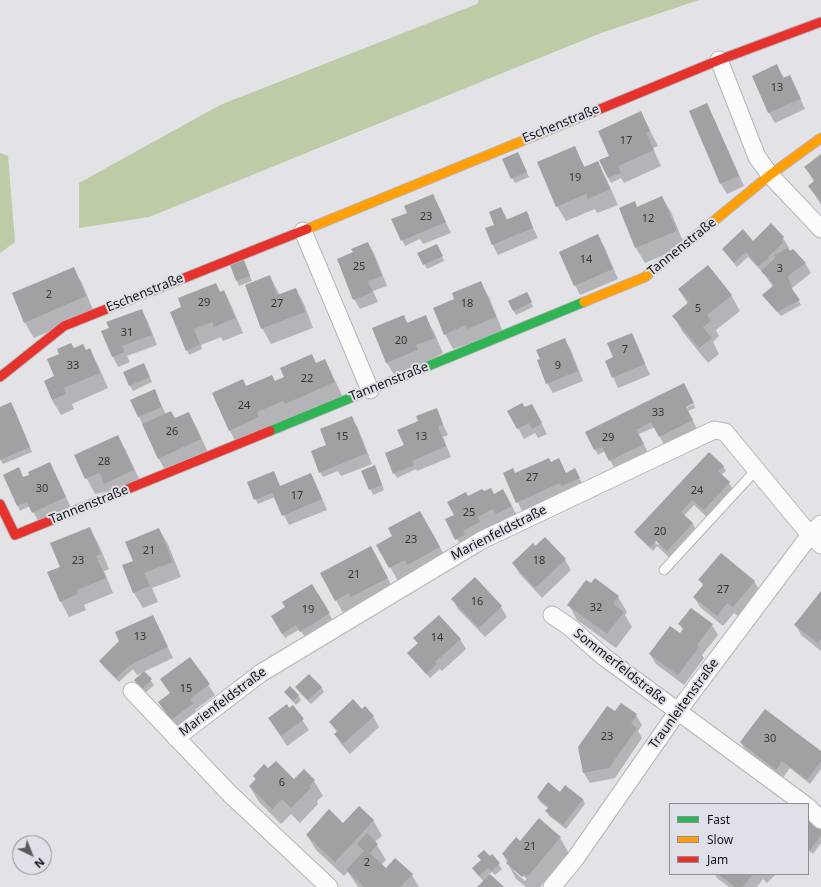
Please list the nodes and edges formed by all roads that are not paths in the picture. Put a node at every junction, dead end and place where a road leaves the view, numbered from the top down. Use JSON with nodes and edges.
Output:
{"nodes":[{"id":1,"x":821,"y":22,"type":"edge"},
{"id":2,"x":719,"y":60,"type":"junction"},
{"id":3,"x":821,"y":138,"type":"edge"},
{"id":4,"x":770,"y":175,"type":"junction"},
{"id":5,"x":821,"y":229,"type":"edge"},
{"id":6,"x":303,"y":231,"type":"junction"},
{"id":7,"x":0,"y":377,"type":"edge"},
{"id":8,"x":370,"y":390,"type":"junction"},
{"id":9,"x":756,"y":470,"type":"junction"},
{"id":10,"x":0,"y":504,"type":"edge"},
{"id":11,"x":817,"y":535,"type":"edge"},
{"id":12,"x":664,"y":570,"type":"dead end"},
{"id":13,"x":552,"y":615,"type":"dead end"},
{"id":14,"x":132,"y":691,"type":"dead end"},
{"id":15,"x":678,"y":711,"type":"junction"},
{"id":16,"x":176,"y":738,"type":"junction"},
{"id":17,"x":803,"y":803,"type":"edge"},
{"id":18,"x":809,"y":808,"type":"edge"},
{"id":19,"x":821,"y":820,"type":"edge"},
{"id":20,"x":330,"y":887,"type":"edge"},
{"id":21,"x":552,"y":887,"type":"edge"}],
"edges":[{"from":1,"to":2,"type":"street","name":"Eschenstraße"},
{"from":2,"to":4,"type":"street"},
{"from":2,"to":6,"type":"street","name":"Eschenstraße"},
{"from":3,"to":4,"type":"street","name":"Tannenstraße"},
{"from":4,"to":5,"type":"street"},
{"from":4,"to":8,"type":"street","name":"Tannenstraße"},
{"from":6,"to":7,"type":"street","name":"Eschenstraße"},
{"from":6,"to":8,"type":"street"},
{"from":8,"to":10,"type":"street","name":"Tannenstraße"},
{"from":9,"to":11,"type":"street","name":"Marienfeldstraße"},
{"from":9,"to":12,"type":"lane"},
{"from":9,"to":16,"type":"street","name":"Marienfeldstraße"},
{"from":11,"to":15,"type":"street","name":"Traunleitenstraße"},
{"from":13,"to":15,"type":"street","name":"Sommerfeldstraße"},
{"from":14,"to":16,"type":"street","name":"Marienfeldstraße"},
{"from":15,"to":17,"type":"street","name":"Sommerfeldstraße"},
{"from":15,"to":21,"type":"street","name":"Traunleitenstraße"},
{"from":16,"to":20,"type":"street","name":"Marienfeldstraße"},
{"from":18,"to":19,"type":"street"}]}
